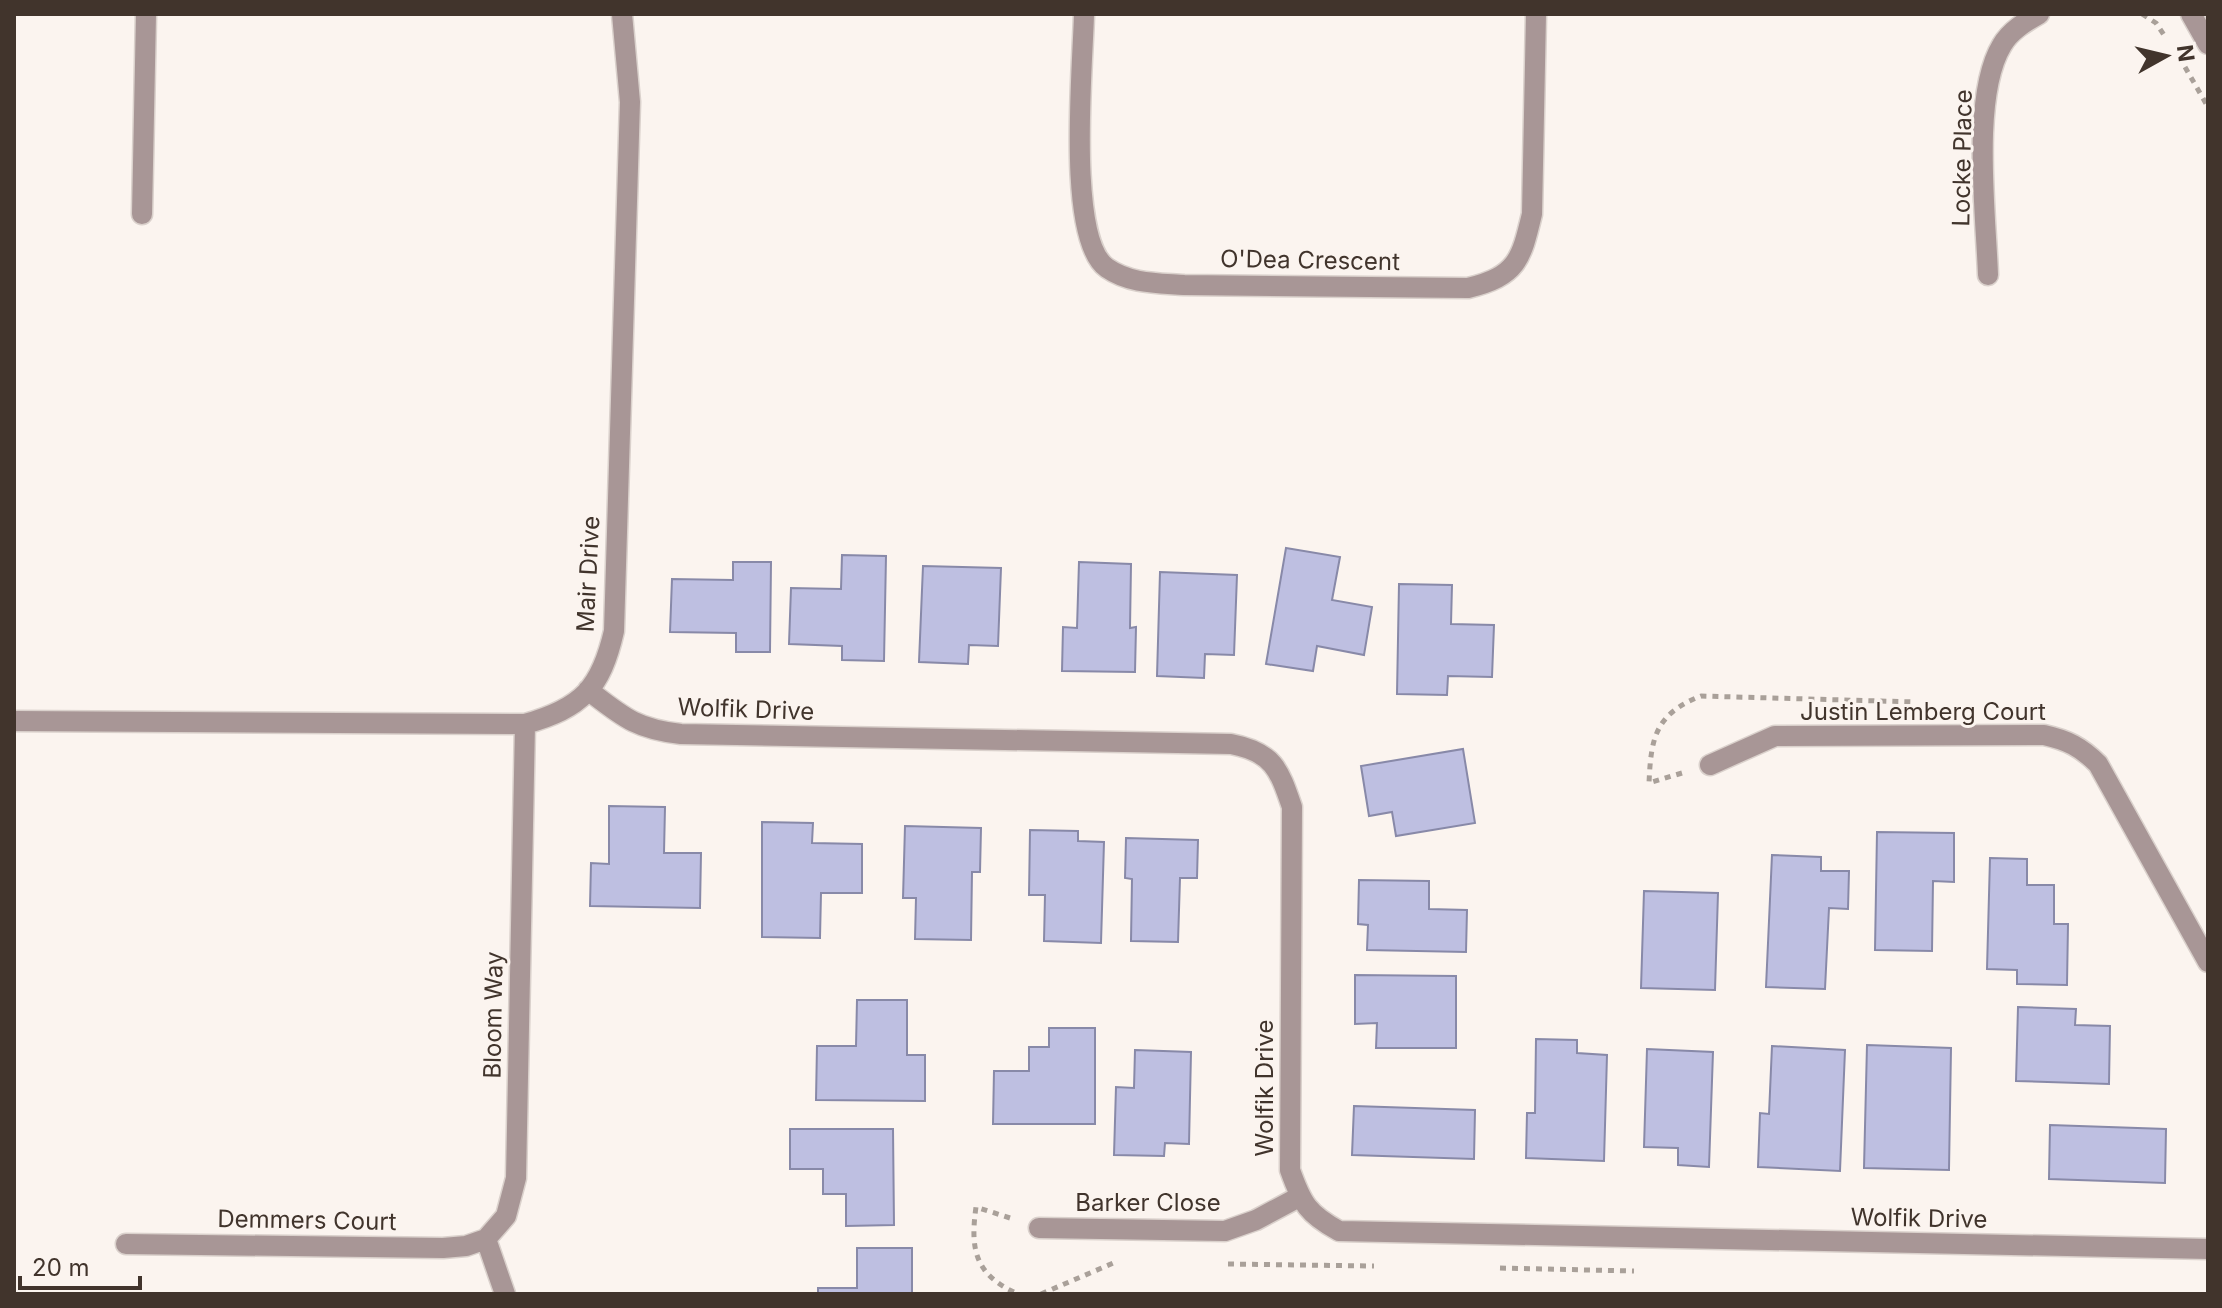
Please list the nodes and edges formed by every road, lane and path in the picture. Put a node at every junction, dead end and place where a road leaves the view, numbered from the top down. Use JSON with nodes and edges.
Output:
{"nodes":[{"id":1,"x":146,"y":14,"type":"edge"},
{"id":2,"x":622,"y":14,"type":"edge"},
{"id":3,"x":1084,"y":14,"type":"edge"},
{"id":4,"x":1536,"y":14,"type":"edge"},
{"id":5,"x":2039,"y":14,"type":"edge"},
{"id":6,"x":2191,"y":14,"type":"edge"},
{"id":7,"x":2208,"y":44,"type":"edge"},
{"id":8,"x":2179,"y":58,"type":"dead end"},
{"id":9,"x":2208,"y":107,"type":"edge"},
{"id":10,"x":142,"y":214,"type":"dead end"},
{"id":11,"x":1988,"y":275,"type":"dead end"},
{"id":12,"x":588,"y":690,"type":"junction"},
{"id":13,"x":14,"y":721,"type":"edge"},
{"id":14,"x":525,"y":724,"type":"junction"},
{"id":15,"x":1710,"y":765,"type":"dead end"},
{"id":16,"x":2208,"y":962,"type":"edge"},
{"id":17,"x":1299,"y":1197,"type":"junction"},
{"id":18,"x":1039,"y":1228,"type":"joint"},
{"id":19,"x":486,"y":1239,"type":"junction"},
{"id":20,"x":126,"y":1244,"type":"dead end"},
{"id":21,"x":2208,"y":1249,"type":"edge"},
{"id":22,"x":505,"y":1294,"type":"edge"},
{"id":23,"x":1018,"y":1294,"type":"edge"}],
"edges":[{"from":1,"to":10,"type":"street"},
{"from":2,"to":12,"type":"street","name":"Mair Drive"},
{"from":3,"to":4,"type":"street","name":"O'Dea Crescent"},
{"from":5,"to":11,"type":"street","name":"Locke Place"},
{"from":6,"to":7,"type":"street"},
{"from":8,"to":9,"type":"path"},
{"from":12,"to":14,"type":"street","name":"Mair Drive"},
{"from":12,"to":17,"type":"street","name":"Wolfik Drive"},
{"from":13,"to":14,"type":"street","name":"Mair Drive"},
{"from":14,"to":19,"type":"street","name":"Bloom Way"},
{"from":15,"to":16,"type":"street","name":"Justin Lemberg Court"},
{"from":17,"to":18,"type":"street","name":"Barker Close"},
{"from":17,"to":21,"type":"street","name":"Wolfik Drive"},
{"from":18,"to":23,"type":"path"},
{"from":19,"to":20,"type":"street","name":"Demmers Court"},
{"from":19,"to":22,"type":"street"}]}
